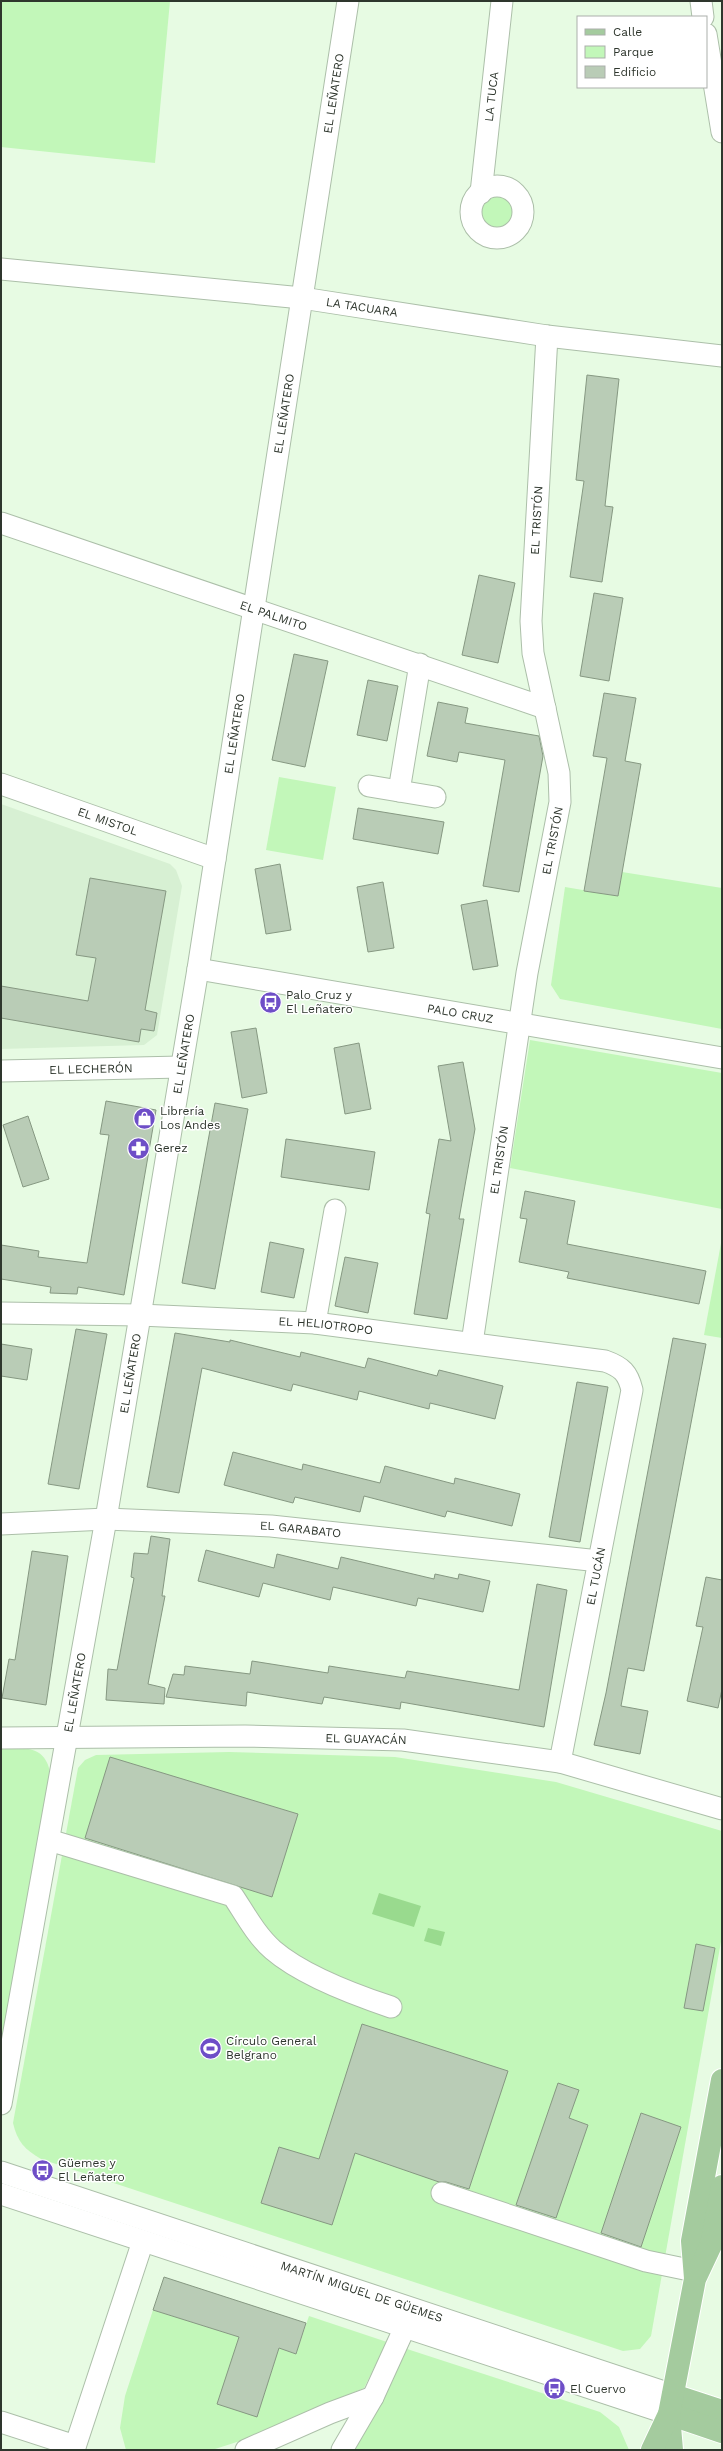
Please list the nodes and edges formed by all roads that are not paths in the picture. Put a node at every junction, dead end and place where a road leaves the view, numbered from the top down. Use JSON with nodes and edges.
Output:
{"nodes":[{"id":1,"x":348,"y":1,"type":"edge"},
{"id":2,"x":502,"y":1,"type":"edge"},
{"id":3,"x":700,"y":1,"type":"edge"},
{"id":4,"x":703,"y":16,"type":"edge"},
{"id":5,"x":707,"y":40,"type":"edge"},
{"id":6,"x":722,"y":132,"type":"edge"},
{"id":7,"x":481,"y":193,"type":"dead end"},
{"id":8,"x":1,"y":269,"type":"edge"},
{"id":9,"x":302,"y":298,"type":"junction"},
{"id":10,"x":547,"y":336,"type":"junction"},
{"id":11,"x":722,"y":356,"type":"edge"},
{"id":12,"x":1,"y":523,"type":"edge"},
{"id":13,"x":255,"y":609,"type":"junction"},
{"id":14,"x":420,"y":664,"type":"junction"},
{"id":15,"x":546,"y":708,"type":"junction"},
{"id":16,"x":1,"y":784,"type":"edge"},
{"id":17,"x":369,"y":786,"type":"dead end"},
{"id":18,"x":399,"y":791,"type":"junction"},
{"id":19,"x":435,"y":797,"type":"dead end"},
{"id":20,"x":215,"y":859,"type":"junction"},
{"id":21,"x":198,"y":969,"type":"junction"},
{"id":22,"x":519,"y":1023,"type":"junction"},
{"id":23,"x":722,"y":1058,"type":"edge"},
{"id":24,"x":181,"y":1067,"type":"junction"},
{"id":25,"x":1,"y":1071,"type":"edge"},
{"id":26,"x":335,"y":1210,"type":"dead end"},
{"id":27,"x":1,"y":1313,"type":"edge"},
{"id":28,"x":140,"y":1315,"type":"junction"},
{"id":29,"x":315,"y":1323,"type":"junction"},
{"id":30,"x":472,"y":1343,"type":"junction"},
{"id":31,"x":632,"y":1390,"type":"joint"},
{"id":32,"x":106,"y":1519,"type":"junction"},
{"id":33,"x":1,"y":1524,"type":"edge"},
{"id":34,"x":599,"y":1561,"type":"junction"},
{"id":35,"x":1,"y":1738,"type":"edge"},
{"id":36,"x":67,"y":1738,"type":"junction"},
{"id":37,"x":560,"y":1762,"type":"junction"},
{"id":38,"x":722,"y":1809,"type":"edge"},
{"id":39,"x":49,"y":1840,"type":"junction"},
{"id":40,"x":391,"y":2007,"type":"dead end"},
{"id":41,"x":722,"y":2080,"type":"edge"},
{"id":42,"x":1,"y":2104,"type":"edge"},
{"id":43,"x":1,"y":2172,"type":"edge"},
{"id":44,"x":722,"y":2186,"type":"edge"},
{"id":45,"x":442,"y":2193,"type":"dead end"},
{"id":46,"x":1,"y":2194,"type":"edge"},
{"id":47,"x":143,"y":2241,"type":"junction"},
{"id":48,"x":694,"y":2275,"type":"junction"},
{"id":49,"x":405,"y":2327,"type":"junction"},
{"id":50,"x":373,"y":2398,"type":"junction"},
{"id":51,"x":671,"y":2405,"type":"junction"},
{"id":52,"x":722,"y":2411,"type":"edge"},
{"id":53,"x":1,"y":2422,"type":"edge"},
{"id":54,"x":722,"y":2432,"type":"edge"},
{"id":55,"x":74,"y":2448,"type":"edge"},
{"id":56,"x":246,"y":2450,"type":"edge"},
{"id":57,"x":342,"y":2450,"type":"edge"},
{"id":58,"x":652,"y":2450,"type":"edge"},
{"id":59,"x":672,"y":2450,"type":"edge"}],
"edges":[{"from":1,"to":9,"type":"street","name":"EL LEÑATERO"},
{"from":2,"to":7,"type":"street","name":"LA TUCA"},
{"from":3,"to":4,"type":"street"},
{"from":5,"to":6,"type":"street"},
{"from":8,"to":9,"type":"street","name":"LA TACUARA"},
{"from":9,"to":10,"type":"street","name":"LA TACUARA"},
{"from":9,"to":13,"type":"street","name":"EL LEÑATERO"},
{"from":10,"to":11,"type":"street","name":"LA TACUARA"},
{"from":10,"to":15,"type":"street","name":"EL TRISTÓN"},
{"from":12,"to":13,"type":"street","name":"EL PALMITO"},
{"from":13,"to":14,"type":"street","name":"EL PALMITO"},
{"from":13,"to":20,"type":"street","name":"EL LEÑATERO"},
{"from":14,"to":15,"type":"street","name":"EL PALMITO"},
{"from":14,"to":18,"type":"street"},
{"from":15,"to":22,"type":"street","name":"EL TRISTÓN"},
{"from":16,"to":20,"type":"street","name":"EL MISTOL"},
{"from":17,"to":18,"type":"street"},
{"from":18,"to":19,"type":"street"},
{"from":20,"to":21,"type":"street","name":"EL LEÑATERO"},
{"from":21,"to":22,"type":"street","name":"PALO CRUZ"},
{"from":21,"to":24,"type":"street","name":"EL LEÑATERO"},
{"from":22,"to":23,"type":"street","name":"PALO CRUZ"},
{"from":22,"to":30,"type":"street","name":"EL TRISTÓN"},
{"from":24,"to":25,"type":"street","name":"EL LECHERÓN"},
{"from":24,"to":28,"type":"street","name":"EL LEÑATERO"},
{"from":26,"to":29,"type":"street"},
{"from":27,"to":28,"type":"street","name":"EL HELIOTROPO"},
{"from":28,"to":29,"type":"street","name":"EL HELIOTROPO"},
{"from":28,"to":32,"type":"street","name":"EL LEÑATERO"},
{"from":29,"to":30,"type":"street","name":"EL HELIOTROPO"},
{"from":30,"to":31,"type":"street","name":"EL HELIOTROPO"},
{"from":31,"to":34,"type":"street","name":"EL TUCÁN"},
{"from":32,"to":33,"type":"street","name":"EL GARABATO"},
{"from":32,"to":34,"type":"street","name":"EL GARABATO"},
{"from":32,"to":36,"type":"street","name":"EL LEÑATERO"},
{"from":34,"to":37,"type":"street","name":"EL TUCÁN"},
{"from":35,"to":36,"type":"street","name":"EL GUAYACÁN"},
{"from":36,"to":37,"type":"street","name":"EL GUAYACÁN"},
{"from":36,"to":39,"type":"street","name":"EL LEÑATERO"},
{"from":37,"to":38,"type":"street","name":"EL GUAYACÁN"},
{"from":39,"to":40,"type":"street"},
{"from":39,"to":42,"type":"street","name":"EL LEÑATERO"},
{"from":41,"to":48,"type":"main road"},
{"from":43,"to":51,"type":"street","name":"MARTÍN MIGUEL DE GÜEMES"},
{"from":44,"to":48,"type":"main road"},
{"from":45,"to":48,"type":"street"},
{"from":46,"to":47,"type":"street","name":"MARTÍN MIGUEL DE GÜEMES"},
{"from":47,"to":49,"type":"street","name":"MARTÍN MIGUEL DE GÜEMES"},
{"from":47,"to":55,"type":"street"},
{"from":48,"to":51,"type":"main road"},
{"from":49,"to":50,"type":"street"},
{"from":49,"to":51,"type":"street","name":"MARTÍN MIGUEL DE GÜEMES"},
{"from":50,"to":56,"type":"street"},
{"from":50,"to":57,"type":"street"},
{"from":51,"to":52,"type":"main road","name":"MARTÍN MIGUEL DE GÜEMES"},
{"from":51,"to":54,"type":"main road","name":"MARTÍN MIGUEL DE GÜEMES"},
{"from":51,"to":58,"type":"main road"},
{"from":51,"to":59,"type":"main road"},
{"from":53,"to":55,"type":"street"}]}
